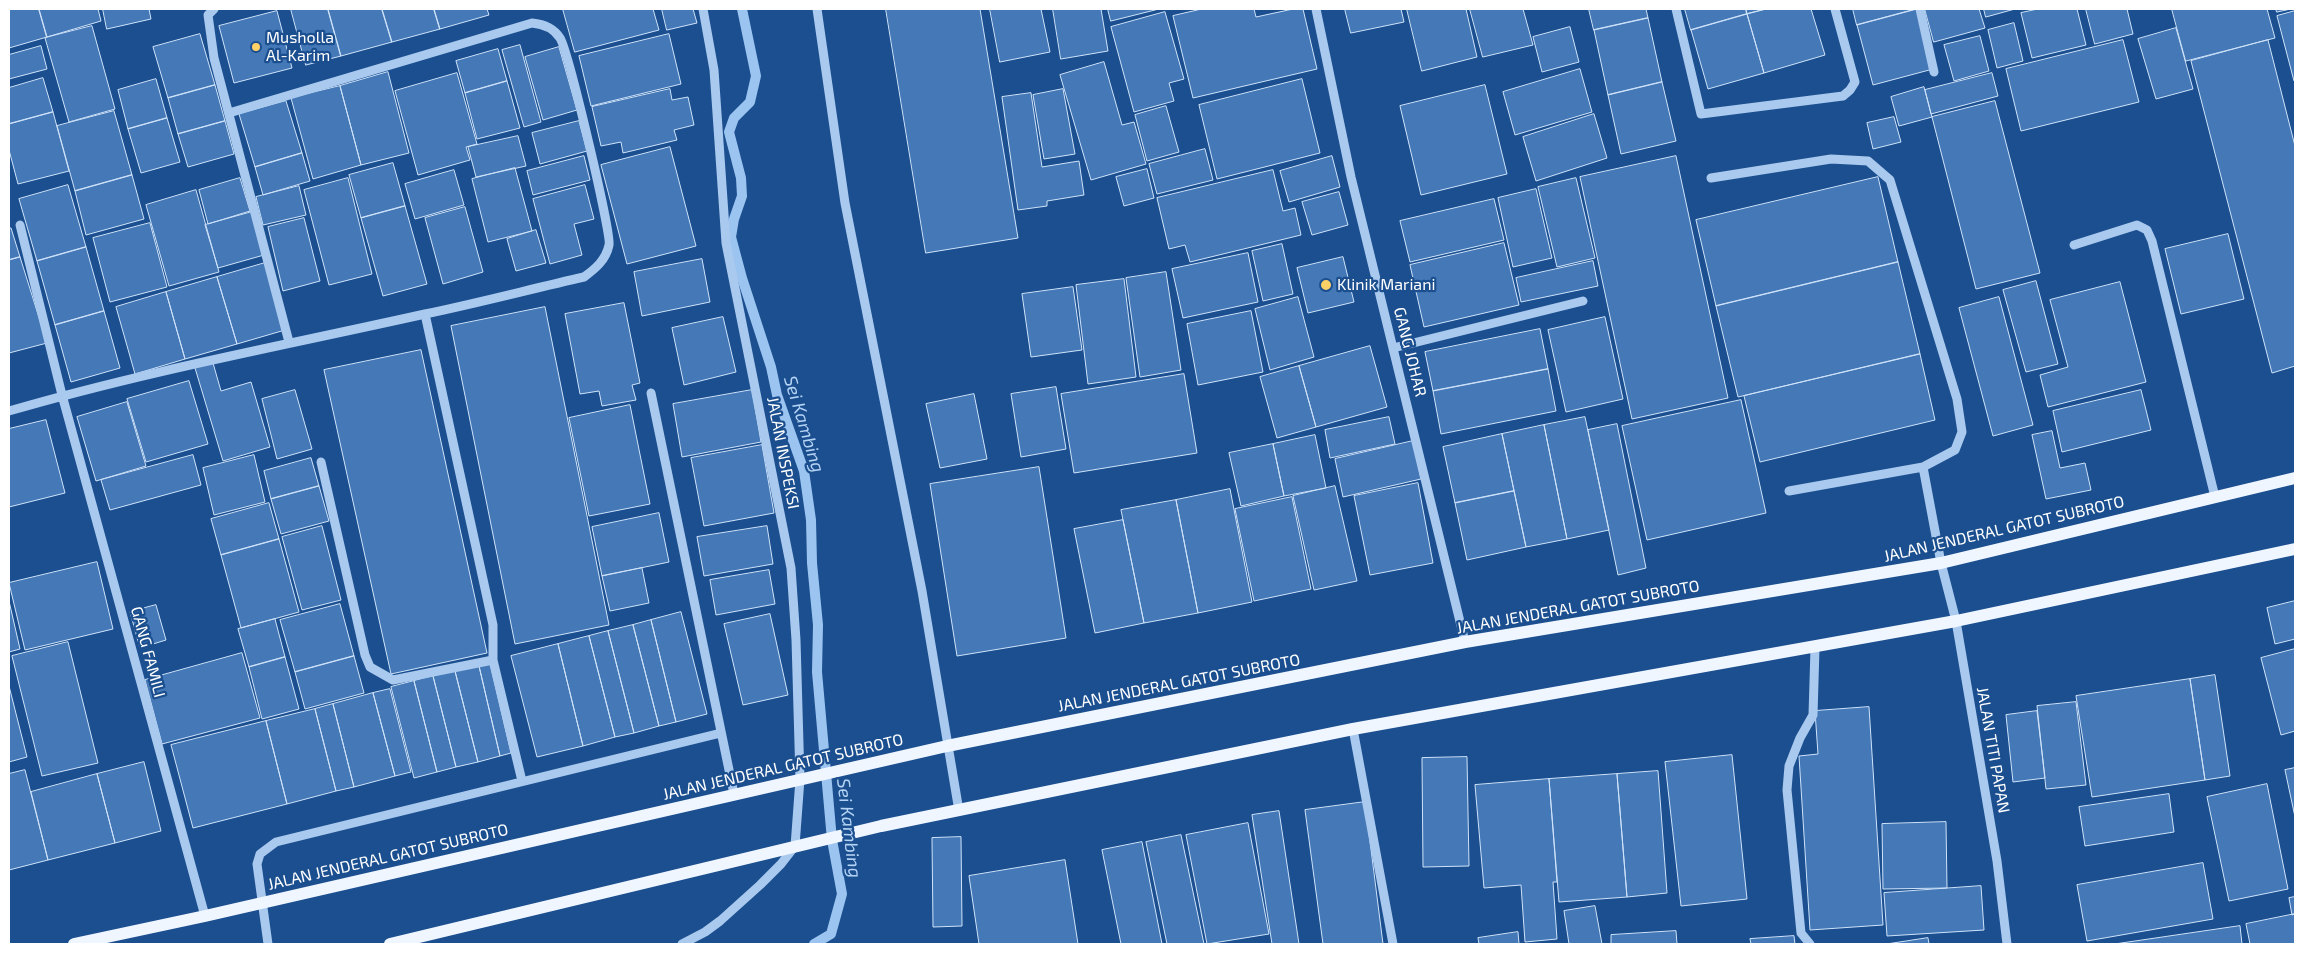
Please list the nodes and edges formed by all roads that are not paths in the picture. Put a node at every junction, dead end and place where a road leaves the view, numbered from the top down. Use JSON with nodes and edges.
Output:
{"nodes":[{"id":1,"x":214,"y":9,"type":"edge"},
{"id":2,"x":703,"y":9,"type":"edge"},
{"id":3,"x":817,"y":9,"type":"edge"},
{"id":4,"x":1316,"y":9,"type":"edge"},
{"id":5,"x":1676,"y":9,"type":"edge"},
{"id":6,"x":1835,"y":9,"type":"edge"},
{"id":7,"x":1920,"y":9,"type":"edge"},
{"id":8,"x":1934,"y":72,"type":"dead end"},
{"id":9,"x":229,"y":113,"type":"junction"},
{"id":10,"x":1711,"y":178,"type":"dead end"},
{"id":11,"x":20,"y":225,"type":"dead end"},
{"id":12,"x":2074,"y":245,"type":"dead end"},
{"id":13,"x":1583,"y":301,"type":"dead end"},
{"id":14,"x":425,"y":314,"type":"junction"},
{"id":15,"x":290,"y":342,"type":"junction"},
{"id":16,"x":1393,"y":348,"type":"junction"},
{"id":17,"x":651,"y":393,"type":"dead end"},
{"id":18,"x":62,"y":396,"type":"junction"},
{"id":19,"x":9,"y":411,"type":"edge"},
{"id":20,"x":321,"y":462,"type":"dead end"},
{"id":21,"x":1923,"y":467,"type":"junction"},
{"id":22,"x":2295,"y":478,"type":"edge"},
{"id":23,"x":1789,"y":491,"type":"dead end"},
{"id":24,"x":2216,"y":497,"type":"junction"},
{"id":25,"x":2295,"y":549,"type":"edge"},
{"id":26,"x":1942,"y":563,"type":"junction"},
{"id":27,"x":1956,"y":621,"type":"junction"},
{"id":28,"x":1465,"y":642,"type":"junction"},
{"id":29,"x":1815,"y":648,"type":"junction"},
{"id":30,"x":493,"y":660,"type":"junction"},
{"id":31,"x":1353,"y":730,"type":"junction"},
{"id":32,"x":721,"y":733,"type":"junction"},
{"id":33,"x":947,"y":746,"type":"junction"},
{"id":34,"x":803,"y":779,"type":"junction"},
{"id":35,"x":522,"y":781,"type":"junction"},
{"id":36,"x":734,"y":794,"type":"junction"},
{"id":37,"x":959,"y":811,"type":"junction"},
{"id":38,"x":799,"y":845,"type":"junction"},
{"id":39,"x":261,"y":903,"type":"junction"},
{"id":40,"x":205,"y":916,"type":"junction"},
{"id":41,"x":74,"y":944,"type":"edge"},
{"id":42,"x":268,"y":944,"type":"edge"},
{"id":43,"x":390,"y":944,"type":"edge"},
{"id":44,"x":682,"y":944,"type":"edge"},
{"id":45,"x":1393,"y":944,"type":"edge"},
{"id":46,"x":1810,"y":944,"type":"edge"},
{"id":47,"x":2007,"y":944,"type":"edge"}],
"edges":[{"from":1,"to":9,"type":"street"},
{"from":2,"to":34,"type":"street","name":"JALAN INSPEKSI"},
{"from":3,"to":33,"type":"street"},
{"from":4,"to":16,"type":"street","name":"GANG JOHAR"},
{"from":5,"to":6,"type":"street"},
{"from":7,"to":8,"type":"street"},
{"from":9,"to":14,"type":"street"},
{"from":9,"to":15,"type":"street"},
{"from":10,"to":21,"type":"street"},
{"from":11,"to":18,"type":"street","name":"GANG FAMILI"},
{"from":12,"to":24,"type":"street"},
{"from":13,"to":16,"type":"street"},
{"from":14,"to":15,"type":"street"},
{"from":14,"to":30,"type":"street"},
{"from":15,"to":18,"type":"street"},
{"from":16,"to":28,"type":"street","name":"GANG JOHAR"},
{"from":17,"to":32,"type":"street"},
{"from":18,"to":19,"type":"street"},
{"from":18,"to":40,"type":"street","name":"GANG FAMILI"},
{"from":20,"to":30,"type":"street"},
{"from":21,"to":23,"type":"street"},
{"from":21,"to":26,"type":"street","name":"JALAN TITI PAPAN"},
{"from":22,"to":24,"type":"main road","name":"JALAN JENDERAL GATOT SUBROTO"},
{"from":24,"to":26,"type":"main road","name":"JALAN JENDERAL GATOT SUBROTO"},
{"from":25,"to":27,"type":"main road"},
{"from":26,"to":27,"type":"street","name":"JALAN TITI PAPAN"},
{"from":26,"to":28,"type":"main road","name":"JALAN JENDERAL GATOT SUBROTO"},
{"from":27,"to":29,"type":"main road"},
{"from":27,"to":47,"type":"street","name":"JALAN TITI PAPAN"},
{"from":28,"to":33,"type":"main road","name":"JALAN JENDERAL GATOT SUBROTO"},
{"from":29,"to":31,"type":"main road"},
{"from":29,"to":46,"type":"street"},
{"from":30,"to":35,"type":"street"},
{"from":31,"to":37,"type":"main road"},
{"from":31,"to":45,"type":"street"},
{"from":32,"to":35,"type":"street"},
{"from":32,"to":36,"type":"street"},
{"from":33,"to":34,"type":"main road","name":"JALAN JENDERAL GATOT SUBROTO"},
{"from":33,"to":37,"type":"street"},
{"from":34,"to":36,"type":"main road","name":"JALAN JENDERAL GATOT SUBROTO"},
{"from":34,"to":38,"type":"street","name":"JALAN INSPEKSI"},
{"from":35,"to":39,"type":"street"},
{"from":36,"to":39,"type":"main road","name":"JALAN JENDERAL GATOT SUBROTO"},
{"from":37,"to":38,"type":"main road"},
{"from":38,"to":43,"type":"main road"},
{"from":38,"to":44,"type":"street"},
{"from":39,"to":40,"type":"main road","name":"JALAN JENDERAL GATOT SUBROTO"},
{"from":39,"to":42,"type":"street"},
{"from":40,"to":41,"type":"main road","name":"JALAN JENDERAL GATOT SUBROTO"}]}
